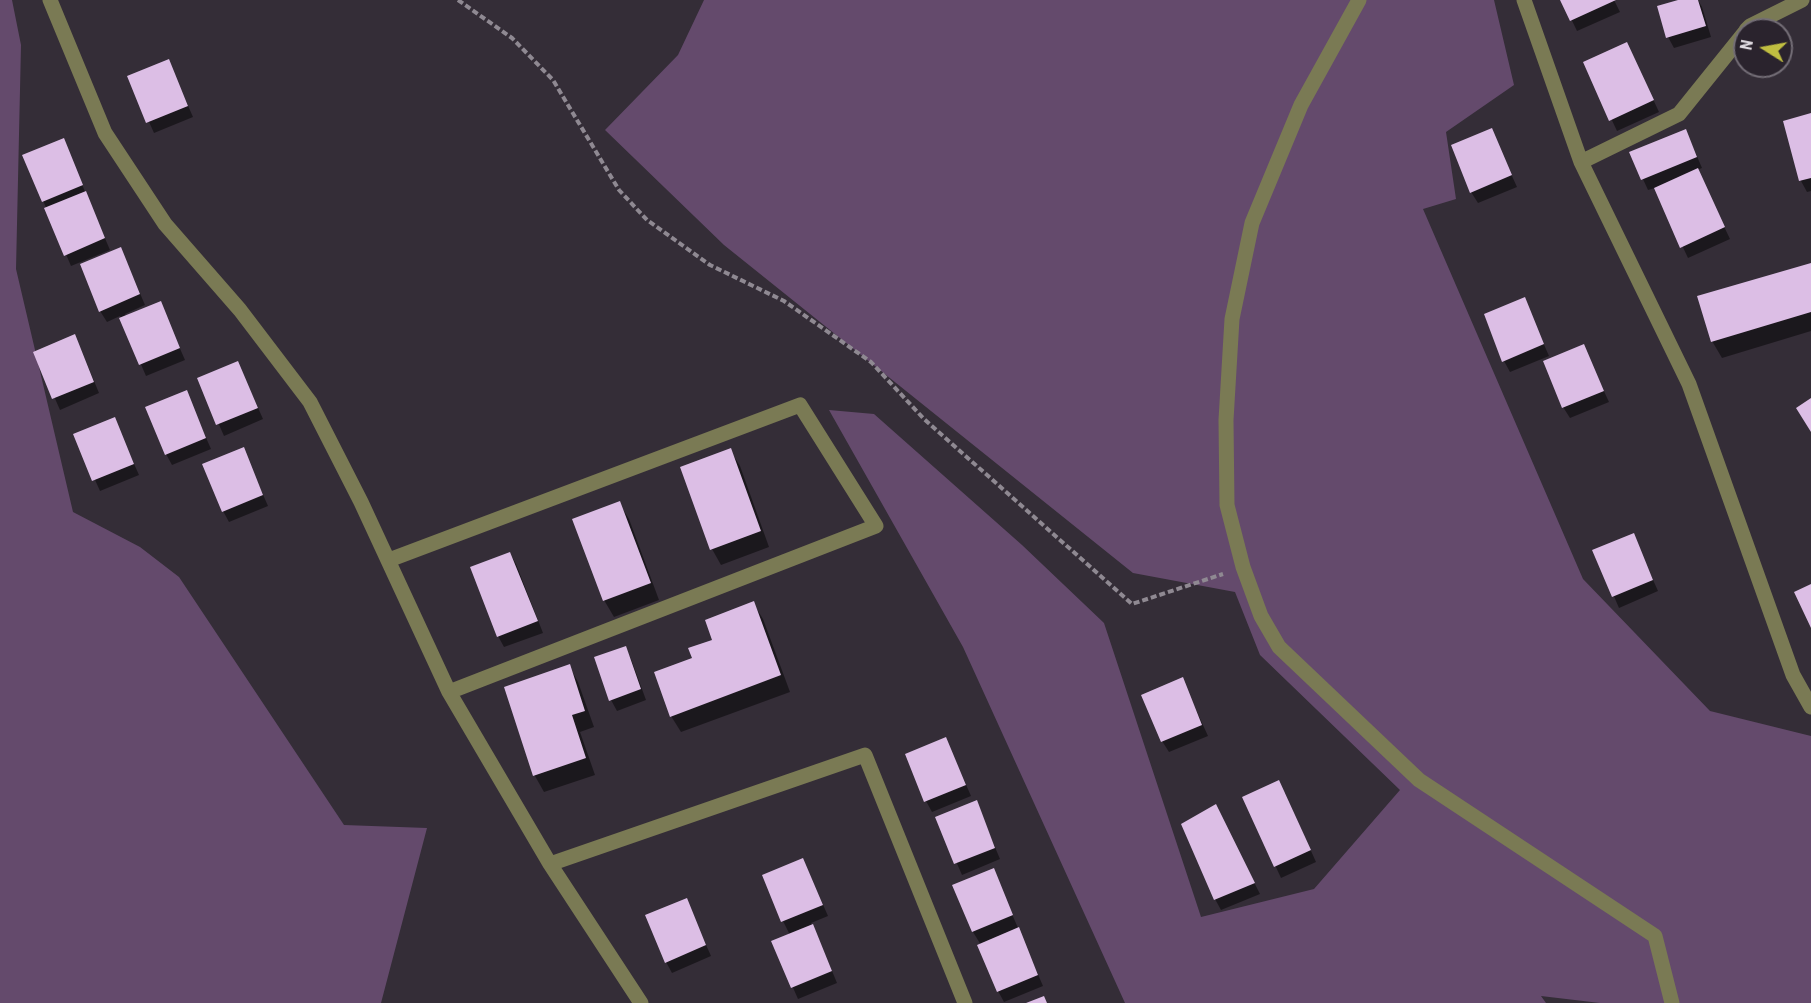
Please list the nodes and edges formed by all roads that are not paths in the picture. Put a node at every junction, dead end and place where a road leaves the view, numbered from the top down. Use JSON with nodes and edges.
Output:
{"nodes":[{"id":1,"x":50,"y":0,"type":"edge"},
{"id":2,"x":1359,"y":0,"type":"edge"},
{"id":3,"x":1524,"y":0,"type":"edge"},
{"id":4,"x":1802,"y":0,"type":"edge"},
{"id":5,"x":1766,"y":18,"type":"edge"},
{"id":6,"x":1733,"y":47,"type":"edge"},
{"id":7,"x":1581,"y":162,"type":"junction"},
{"id":8,"x":389,"y":560,"type":"junction"},
{"id":9,"x":449,"y":692,"type":"junction"},
{"id":10,"x":1811,"y":707,"type":"edge"},
{"id":11,"x":550,"y":864,"type":"junction"},
{"id":12,"x":641,"y":1003,"type":"edge"},
{"id":13,"x":965,"y":1003,"type":"edge"},
{"id":14,"x":1672,"y":1003,"type":"edge"}],
"edges":[{"from":1,"to":8,"type":"street"},
{"from":2,"to":14,"type":"street"},
{"from":3,"to":7,"type":"street"},
{"from":4,"to":5,"type":"street"},
{"from":6,"to":7,"type":"street"},
{"from":7,"to":10,"type":"street"},
{"from":8,"to":9,"type":"street"},
{"from":8,"to":9,"type":"street"},
{"from":9,"to":11,"type":"street"},
{"from":11,"to":12,"type":"street"},
{"from":11,"to":13,"type":"street"}]}
